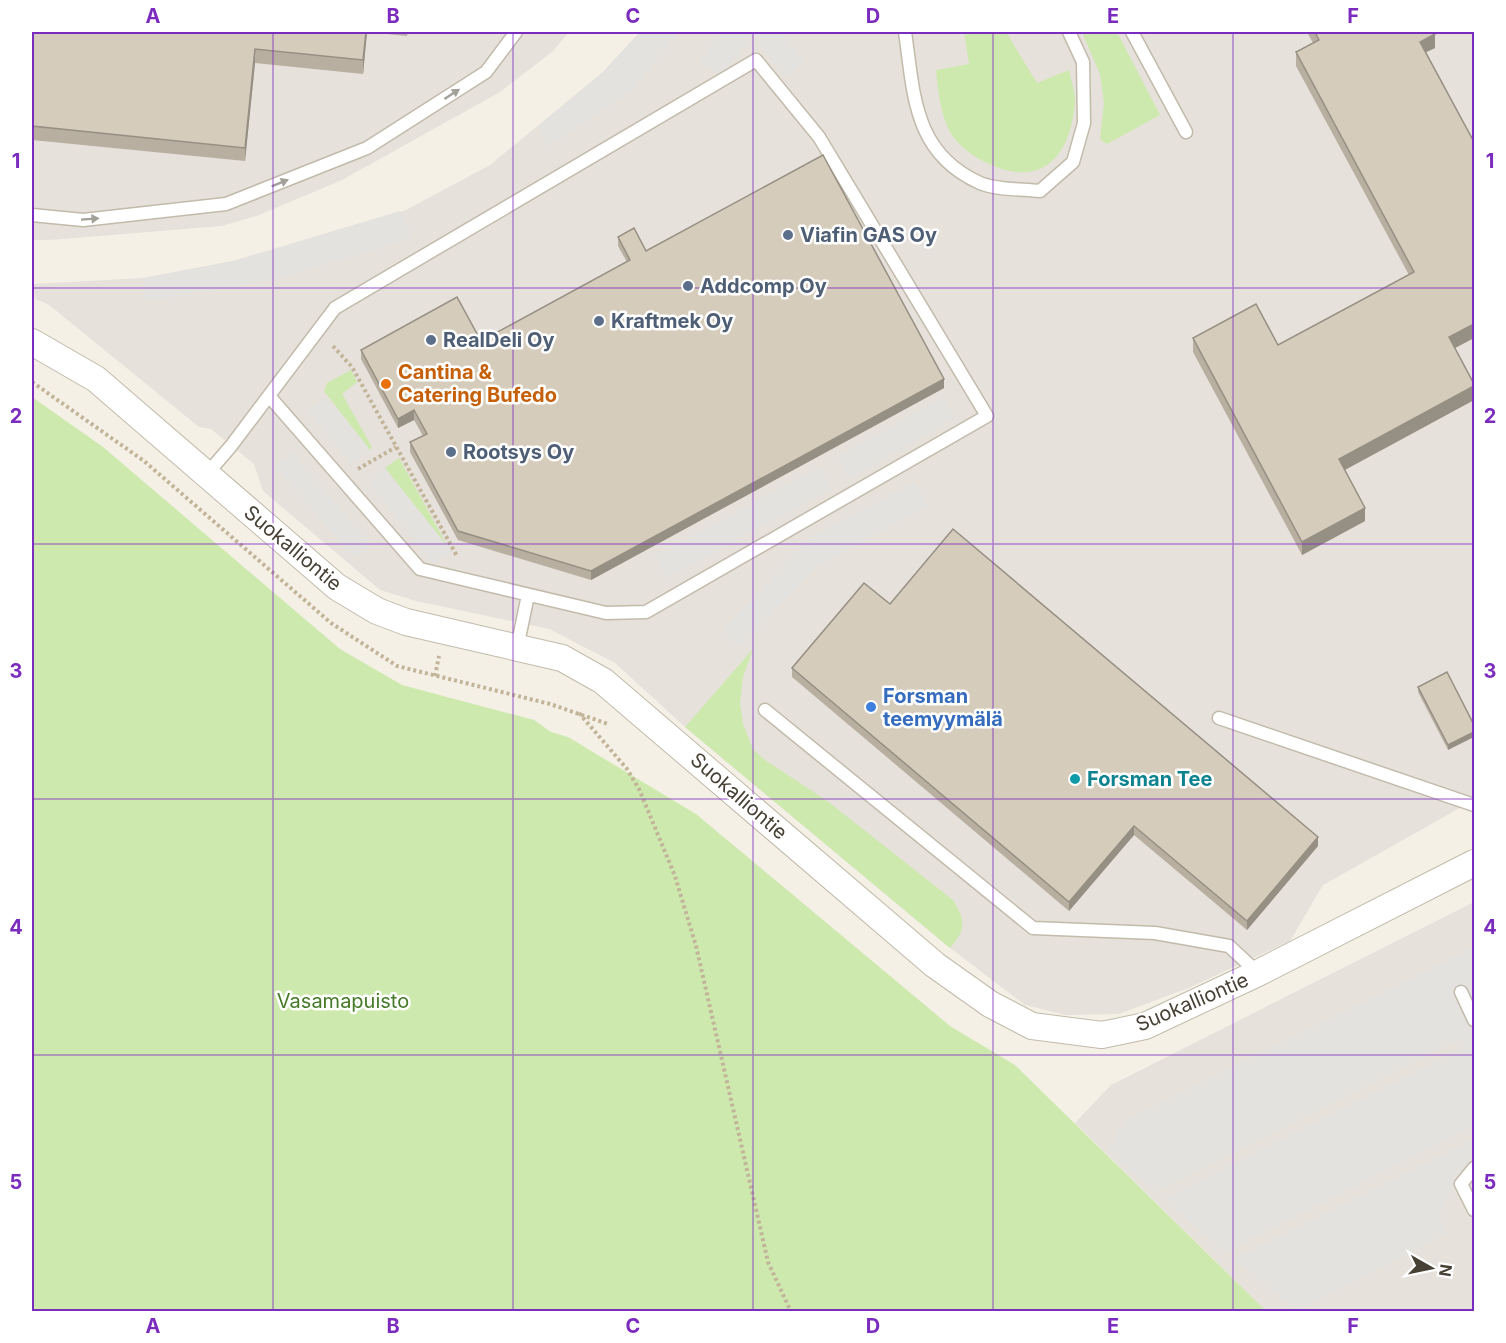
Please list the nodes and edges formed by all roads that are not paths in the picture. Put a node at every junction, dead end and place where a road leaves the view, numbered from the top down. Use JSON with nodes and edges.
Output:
{"nodes":[{"id":1,"x":516,"y":32,"type":"edge"},
{"id":2,"x":905,"y":32,"type":"edge"},
{"id":3,"x":1069,"y":32,"type":"edge"},
{"id":4,"x":1132,"y":32,"type":"edge"},
{"id":5,"x":1186,"y":132,"type":"dead end"},
{"id":6,"x":32,"y":215,"type":"edge"},
{"id":7,"x":32,"y":342,"type":"edge"},
{"id":8,"x":269,"y":396,"type":"junction"},
{"id":9,"x":207,"y":475,"type":"junction"},
{"id":10,"x":528,"y":595,"type":"junction"},
{"id":11,"x":518,"y":648,"type":"junction"},
{"id":12,"x":765,"y":710,"type":"dead end"},
{"id":13,"x":1219,"y":718,"type":"dead end"},
{"id":14,"x":1474,"y":805,"type":"edge"},
{"id":15,"x":1474,"y":864,"type":"edge"},
{"id":16,"x":1258,"y":973,"type":"junction"},
{"id":17,"x":1461,"y":992,"type":"dead end"},
{"id":18,"x":1474,"y":1020,"type":"edge"},
{"id":19,"x":1474,"y":1168,"type":"edge"},
{"id":20,"x":1474,"y":1210,"type":"edge"}],
"edges":[{"from":6,"to":1,"type":"lane","one_way":true},
{"from":2,"to":3,"type":"lane"},
{"from":4,"to":5,"type":"lane"},
{"from":7,"to":9,"type":"street","name":"Suokalliontie"},
{"from":8,"to":9,"type":"lane"},
{"from":8,"to":10,"type":"lane"},
{"from":8,"to":10,"type":"lane"},
{"from":9,"to":11,"type":"street","name":"Suokalliontie"},
{"from":10,"to":11,"type":"lane"},
{"from":11,"to":16,"type":"street","name":"Suokalliontie"},
{"from":12,"to":16,"type":"lane"},
{"from":13,"to":14,"type":"lane"},
{"from":15,"to":16,"type":"street","name":"Suokalliontie"},
{"from":17,"to":18,"type":"lane"},
{"from":19,"to":20,"type":"lane"}]}
